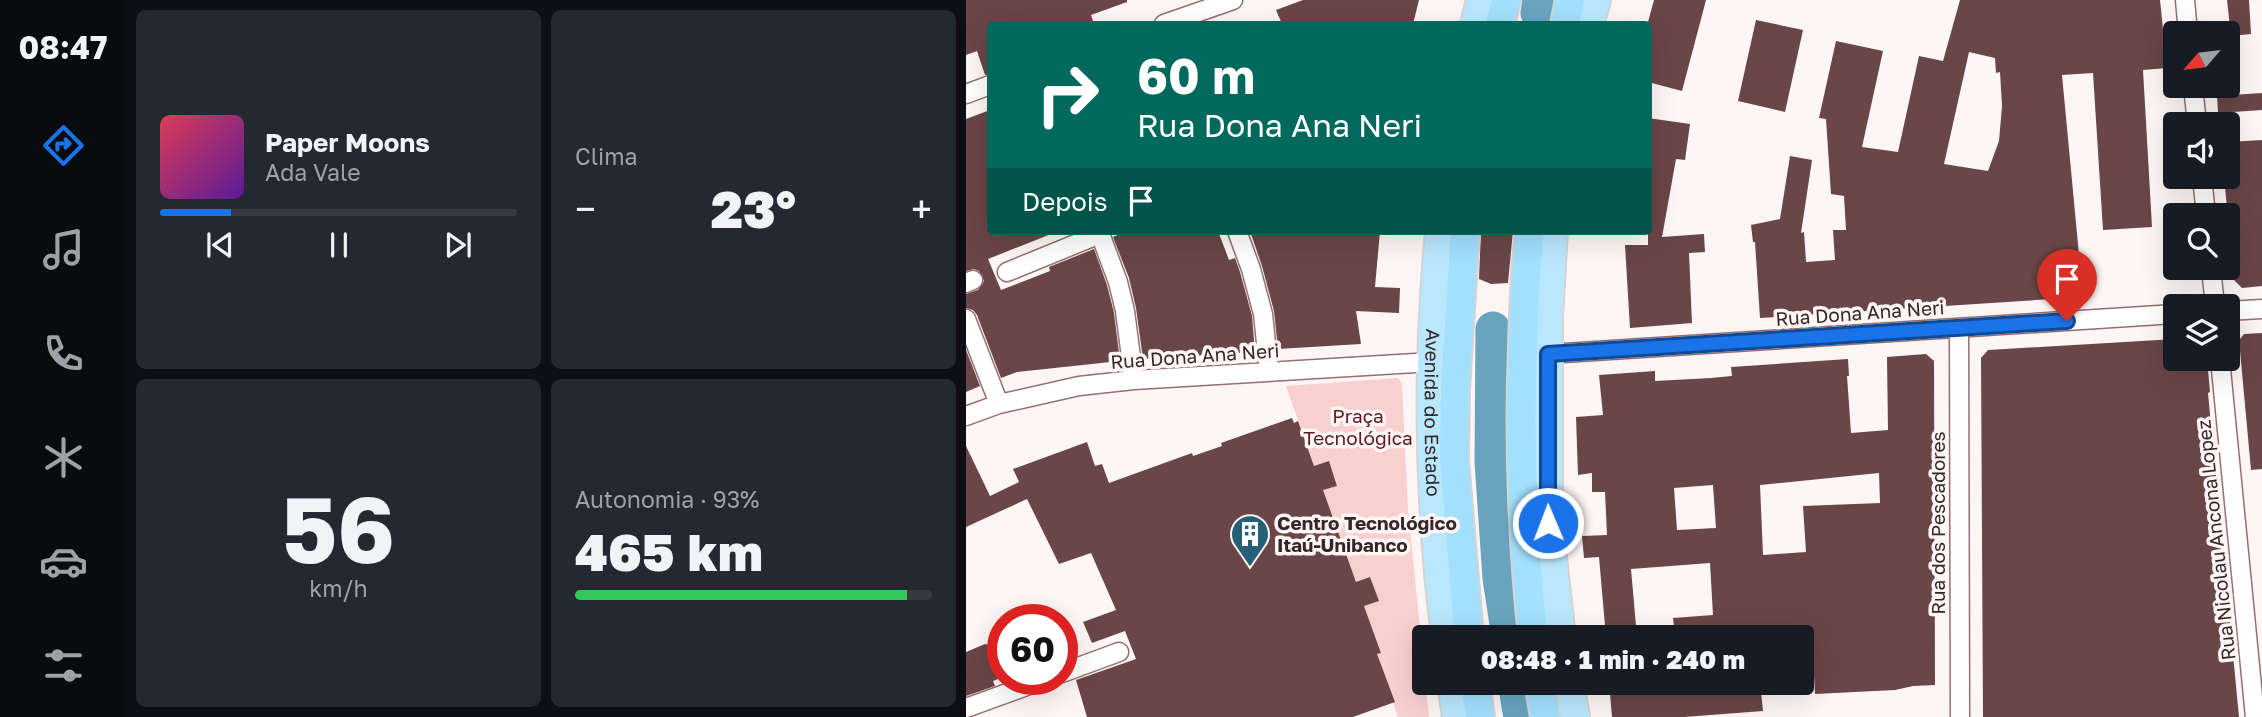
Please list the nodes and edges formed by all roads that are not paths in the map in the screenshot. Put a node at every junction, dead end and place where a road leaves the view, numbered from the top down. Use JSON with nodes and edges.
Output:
{"nodes":[{"id":1,"x":1233,"y":0,"type":"edge"},
{"id":2,"x":1481,"y":0,"type":"edge"},
{"id":3,"x":1506,"y":0,"type":"edge"},
{"id":4,"x":1570,"y":0,"type":"edge"},
{"id":5,"x":1596,"y":0,"type":"edge"},
{"id":6,"x":2185,"y":0,"type":"edge"},
{"id":7,"x":1173,"y":21,"type":"edge"},
{"id":8,"x":1476,"y":21,"type":"edge"},
{"id":9,"x":1501,"y":21,"type":"edge"},
{"id":10,"x":1566,"y":21,"type":"edge"},
{"id":11,"x":1591,"y":21,"type":"edge"},
{"id":12,"x":2187,"y":21,"type":"edge"},
{"id":13,"x":987,"y":86,"type":"edge"},
{"id":14,"x":966,"y":94,"type":"edge"},
{"id":15,"x":1093,"y":235,"type":"edge"},
{"id":16,"x":1101,"y":235,"type":"edge"},
{"id":17,"x":1238,"y":235,"type":"edge"},
{"id":18,"x":1440,"y":235,"type":"edge"},
{"id":19,"x":1465,"y":235,"type":"edge"},
{"id":20,"x":1530,"y":235,"type":"edge"},
{"id":21,"x":1553,"y":235,"type":"edge"},
{"id":22,"x":1007,"y":272,"type":"dead end"},
{"id":23,"x":2262,"y":309,"type":"edge"},
{"id":24,"x":2240,"y":310,"type":"edge"},
{"id":25,"x":2163,"y":315,"type":"edge"},
{"id":26,"x":966,"y":319,"type":"edge"},
{"id":27,"x":1959,"y":328,"type":"junction"},
{"id":28,"x":1548,"y":354,"type":"junction"},
{"id":29,"x":1432,"y":362,"type":"junction"},
{"id":30,"x":2221,"y":371,"type":"edge"},
{"id":31,"x":1269,"y":372,"type":"junction"},
{"id":32,"x":1134,"y":380,"type":"junction"},
{"id":33,"x":999,"y":404,"type":"junction"},
{"id":34,"x":966,"y":416,"type":"edge"},
{"id":35,"x":1445,"y":625,"type":"edge"},
{"id":36,"x":1468,"y":625,"type":"edge"},
{"id":37,"x":1532,"y":625,"type":"edge"},
{"id":38,"x":1560,"y":625,"type":"edge"},
{"id":39,"x":1119,"y":652,"type":"dead end"},
{"id":40,"x":1078,"y":667,"type":"edge"},
{"id":41,"x":1002,"y":695,"type":"edge"},
{"id":42,"x":1454,"y":695,"type":"edge"},
{"id":43,"x":1477,"y":695,"type":"edge"},
{"id":44,"x":1541,"y":695,"type":"edge"},
{"id":45,"x":1571,"y":695,"type":"edge"},
{"id":46,"x":966,"y":708,"type":"edge"},
{"id":47,"x":1457,"y":717,"type":"edge"},
{"id":48,"x":1480,"y":717,"type":"edge"},
{"id":49,"x":1545,"y":717,"type":"edge"},
{"id":50,"x":1575,"y":717,"type":"edge"},
{"id":51,"x":1960,"y":717,"type":"edge"},
{"id":52,"x":2255,"y":717,"type":"edge"}],
"edges":[{"from":1,"to":7,"type":"street"},
{"from":2,"to":8,"type":"main road"},
{"from":3,"to":9,"type":"highway"},
{"from":4,"to":10,"type":"highway"},
{"from":5,"to":11,"type":"main road"},
{"from":6,"to":12,"type":"street"},
{"from":13,"to":14,"type":"street"},
{"from":15,"to":22,"type":"street"},
{"from":16,"to":32,"type":"street"},
{"from":17,"to":31,"type":"street"},
{"from":18,"to":29,"type":"main road","name":"Avenida do Estado"},
{"from":19,"to":36,"type":"highway","name":"Avenida do Estado"},
{"from":20,"to":37,"type":"highway"},
{"from":21,"to":28,"type":"main road"},
{"from":23,"to":24,"type":"street"},
{"from":25,"to":27,"type":"street","name":"Rua Dona Ana Neri"},
{"from":26,"to":33,"type":"street"},
{"from":27,"to":28,"type":"street","name":"Rua Dona Ana Neri"},
{"from":27,"to":51,"type":"street","name":"Rua dos Pescadores"},
{"from":28,"to":38,"type":"main road"},
{"from":29,"to":31,"type":"street","name":"Rua Dona Ana Neri"},
{"from":29,"to":35,"type":"main road","name":"Avenida do Estado"},
{"from":30,"to":52,"type":"street","name":"Rua Nicolau Ancona Lopez"},
{"from":31,"to":32,"type":"street","name":"Rua Dona Ana Neri"},
{"from":32,"to":33,"type":"street","name":"Rua Dona Ana Neri"},
{"from":33,"to":34,"type":"street","name":"Rua Dona Ana Neri"},
{"from":39,"to":40,"type":"street"},
{"from":41,"to":46,"type":"street"},
{"from":42,"to":47,"type":"main road"},
{"from":43,"to":48,"type":"highway"},
{"from":44,"to":49,"type":"highway"},
{"from":45,"to":50,"type":"main road"}]}
